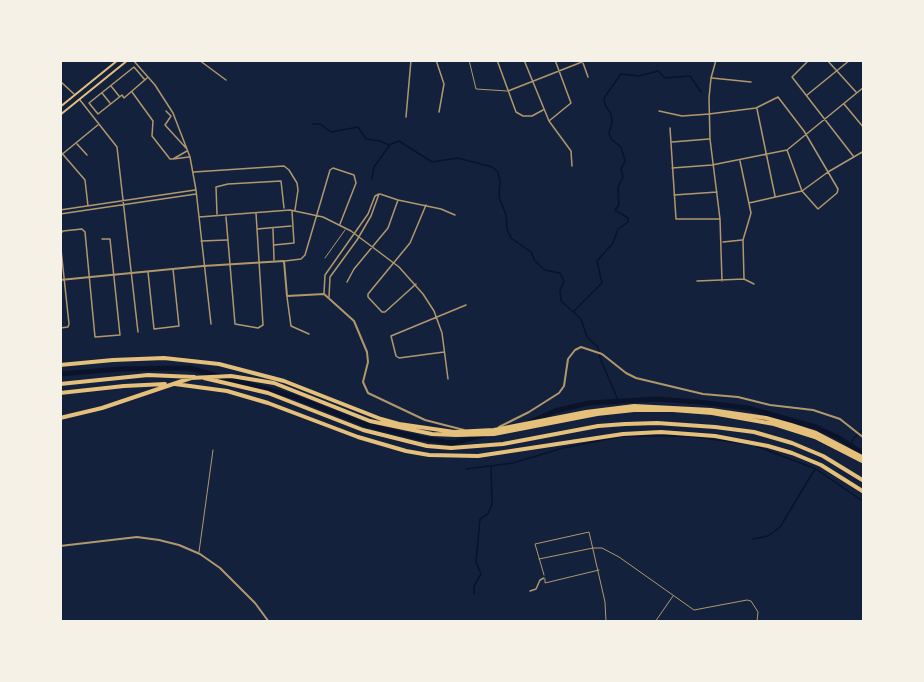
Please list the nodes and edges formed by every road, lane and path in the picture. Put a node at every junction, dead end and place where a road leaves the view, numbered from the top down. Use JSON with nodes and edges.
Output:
{"nodes":[{"id":1,"x":118,"y":60,"type":"edge"},
{"id":2,"x":128,"y":60,"type":"edge"},
{"id":3,"x":133,"y":60,"type":"edge"},
{"id":4,"x":199,"y":60,"type":"edge"},
{"id":5,"x":411,"y":60,"type":"edge"},
{"id":6,"x":436,"y":60,"type":"edge"},
{"id":7,"x":469,"y":60,"type":"edge"},
{"id":8,"x":497,"y":60,"type":"edge"},
{"id":9,"x":524,"y":60,"type":"edge"},
{"id":10,"x":555,"y":60,"type":"edge"},
{"id":11,"x":587,"y":60,"type":"edge"},
{"id":12,"x":716,"y":60,"type":"edge"},
{"id":13,"x":809,"y":60,"type":"edge"},
{"id":14,"x":827,"y":60,"type":"edge"},
{"id":15,"x":850,"y":60,"type":"edge"},
{"id":16,"x":582,"y":61,"type":"edge"},
{"id":17,"x":837,"y":70,"type":"junction"},
{"id":18,"x":559,"y":72,"type":"junction"},
{"id":19,"x":588,"y":77,"type":"dead end"},
{"id":20,"x":148,"y":78,"type":"junction"},
{"id":21,"x":711,"y":78,"type":"junction"},
{"id":22,"x":145,"y":80,"type":"junction"},
{"id":23,"x":226,"y":80,"type":"dead end"},
{"id":24,"x":60,"y":81,"type":"edge"},
{"id":25,"x":532,"y":82,"type":"junction"},
{"id":26,"x":751,"y":82,"type":"dead end"},
{"id":27,"x":111,"y":86,"type":"junction"},
{"id":28,"x":864,"y":87,"type":"edge"},
{"id":29,"x":131,"y":91,"type":"junction"},
{"id":30,"x":508,"y":91,"type":"junction"},
{"id":31,"x":856,"y":92,"type":"junction"},
{"id":32,"x":102,"y":93,"type":"junction"},
{"id":33,"x":75,"y":95,"type":"junction"},
{"id":34,"x":807,"y":95,"type":"junction"},
{"id":35,"x":120,"y":97,"type":"junction"},
{"id":36,"x":80,"y":99,"type":"junction"},
{"id":37,"x":844,"y":103,"type":"junction"},
{"id":38,"x":111,"y":104,"type":"junction"},
{"id":39,"x":60,"y":106,"type":"edge"},
{"id":40,"x":756,"y":108,"type":"junction"},
{"id":41,"x":543,"y":110,"type":"junction"},
{"id":42,"x":66,"y":111,"type":"junction"},
{"id":43,"x":166,"y":111,"type":"dead end"},
{"id":44,"x":658,"y":111,"type":"dead end"},
{"id":45,"x":439,"y":112,"type":"dead end"},
{"id":46,"x":709,"y":114,"type":"junction"},
{"id":47,"x":60,"y":115,"type":"edge"},
{"id":48,"x":406,"y":117,"type":"dead end"},
{"id":49,"x":825,"y":120,"type":"junction"},
{"id":50,"x":549,"y":121,"type":"junction"},
{"id":51,"x":100,"y":124,"type":"junction"},
{"id":52,"x":670,"y":128,"type":"dead end"},
{"id":53,"x":864,"y":128,"type":"edge"},
{"id":54,"x":805,"y":135,"type":"junction"},
{"id":55,"x":710,"y":139,"type":"junction"},
{"id":56,"x":671,"y":142,"type":"junction"},
{"id":57,"x":76,"y":143,"type":"junction"},
{"id":58,"x":787,"y":150,"type":"junction"},
{"id":59,"x":60,"y":151,"type":"edge"},
{"id":60,"x":188,"y":151,"type":"junction"},
{"id":61,"x":864,"y":151,"type":"edge"},
{"id":62,"x":61,"y":155,"type":"edge"},
{"id":63,"x":87,"y":155,"type":"dead end"},
{"id":64,"x":766,"y":156,"type":"junction"},
{"id":65,"x":190,"y":157,"type":"junction"},
{"id":66,"x":854,"y":158,"type":"junction"},
{"id":67,"x":173,"y":159,"type":"junction"},
{"id":68,"x":740,"y":160,"type":"junction"},
{"id":69,"x":712,"y":165,"type":"junction"},
{"id":70,"x":572,"y":166,"type":"dead end"},
{"id":71,"x":672,"y":168,"type":"junction"},
{"id":72,"x":193,"y":172,"type":"junction"},
{"id":73,"x":828,"y":172,"type":"junction"},
{"id":74,"x":196,"y":190,"type":"junction"},
{"id":75,"x":802,"y":191,"type":"junction"},
{"id":76,"x":718,"y":192,"type":"junction"},
{"id":77,"x":196,"y":194,"type":"junction"},
{"id":78,"x":379,"y":194,"type":"junction"},
{"id":79,"x":674,"y":195,"type":"junction"},
{"id":80,"x":775,"y":196,"type":"junction"},
{"id":81,"x":398,"y":200,"type":"junction"},
{"id":82,"x":123,"y":201,"type":"junction"},
{"id":83,"x":749,"y":202,"type":"junction"},
{"id":84,"x":124,"y":205,"type":"junction"},
{"id":85,"x":426,"y":205,"type":"junction"},
{"id":86,"x":88,"y":206,"type":"junction"},
{"id":87,"x":88,"y":210,"type":"junction"},
{"id":88,"x":284,"y":210,"type":"junction"},
{"id":89,"x":293,"y":211,"type":"junction"},
{"id":90,"x":60,"y":212,"type":"edge"},
{"id":91,"x":256,"y":212,"type":"junction"},
{"id":92,"x":217,"y":215,"type":"junction"},
{"id":93,"x":226,"y":215,"type":"junction"},
{"id":94,"x":317,"y":215,"type":"junction"},
{"id":95,"x":455,"y":215,"type":"dead end"},
{"id":96,"x":199,"y":217,"type":"junction"},
{"id":97,"x":720,"y":219,"type":"junction"},
{"id":98,"x":361,"y":224,"type":"junction"},
{"id":99,"x":340,"y":225,"type":"junction"},
{"id":100,"x":293,"y":226,"type":"junction"},
{"id":101,"x":364,"y":226,"type":"junction"},
{"id":102,"x":273,"y":227,"type":"junction"},
{"id":103,"x":346,"y":228,"type":"junction"},
{"id":104,"x":256,"y":229,"type":"junction"},
{"id":105,"x":60,"y":234,"type":"edge"},
{"id":106,"x":355,"y":234,"type":"junction"},
{"id":107,"x":358,"y":237,"type":"junction"},
{"id":108,"x":102,"y":239,"type":"dead end"},
{"id":109,"x":60,"y":240,"type":"edge"},
{"id":110,"x":227,"y":240,"type":"junction"},
{"id":111,"x":743,"y":240,"type":"junction"},
{"id":112,"x":201,"y":242,"type":"junction"},
{"id":113,"x":721,"y":242,"type":"junction"},
{"id":114,"x":274,"y":245,"type":"junction"},
{"id":115,"x":373,"y":247,"type":"junction"},
{"id":116,"x":325,"y":258,"type":"dead end"},
{"id":117,"x":274,"y":261,"type":"junction"},
{"id":118,"x":284,"y":261,"type":"junction"},
{"id":119,"x":257,"y":262,"type":"junction"},
{"id":120,"x":393,"y":262,"type":"junction"},
{"id":121,"x":230,"y":265,"type":"junction"},
{"id":122,"x":332,"y":265,"type":"junction"},
{"id":123,"x":203,"y":266,"type":"junction"},
{"id":124,"x":337,"y":268,"type":"junction"},
{"id":125,"x":173,"y":269,"type":"junction"},
{"id":126,"x":148,"y":272,"type":"junction"},
{"id":127,"x":132,"y":273,"type":"junction"},
{"id":128,"x":114,"y":275,"type":"junction"},
{"id":129,"x":90,"y":277,"type":"junction"},
{"id":130,"x":744,"y":279,"type":"junction"},
{"id":131,"x":60,"y":280,"type":"edge"},
{"id":132,"x":64,"y":280,"type":"junction"},
{"id":133,"x":697,"y":281,"type":"dead end"},
{"id":134,"x":722,"y":281,"type":"junction"},
{"id":135,"x":347,"y":282,"type":"dead end"},
{"id":136,"x":416,"y":284,"type":"junction"},
{"id":137,"x":754,"y":284,"type":"dead end"},
{"id":138,"x":324,"y":294,"type":"junction"},
{"id":139,"x":287,"y":296,"type":"junction"},
{"id":140,"x":329,"y":298,"type":"junction"},
{"id":141,"x":60,"y":304,"type":"edge"},
{"id":142,"x":67,"y":304,"type":"junction"},
{"id":143,"x":466,"y":305,"type":"dead end"},
{"id":144,"x":437,"y":318,"type":"junction"},
{"id":145,"x":211,"y":324,"type":"dead end"},
{"id":146,"x":60,"y":328,"type":"edge"},
{"id":147,"x":138,"y":332,"type":"dead end"},
{"id":148,"x":309,"y":334,"type":"dead end"},
{"id":149,"x":445,"y":352,"type":"junction"},
{"id":150,"x":60,"y":365,"type":"edge"},
{"id":151,"x":448,"y":379,"type":"dead end"},
{"id":152,"x":60,"y":383,"type":"edge"},
{"id":153,"x":60,"y":395,"type":"edge"},
{"id":154,"x":60,"y":418,"type":"edge"},
{"id":155,"x":862,"y":437,"type":"edge"},
{"id":156,"x":213,"y":450,"type":"dead end"},
{"id":157,"x":864,"y":458,"type":"edge"},
{"id":158,"x":864,"y":462,"type":"edge"},
{"id":159,"x":864,"y":480,"type":"edge"},
{"id":160,"x":864,"y":492,"type":"edge"},
{"id":161,"x":60,"y":546,"type":"edge"},
{"id":162,"x":593,"y":548,"type":"junction"},
{"id":163,"x":198,"y":554,"type":"junction"},
{"id":164,"x":539,"y":559,"type":"junction"},
{"id":165,"x":598,"y":570,"type":"junction"},
{"id":166,"x":544,"y":578,"type":"junction"},
{"id":167,"x":530,"y":591,"type":"dead end"},
{"id":168,"x":673,"y":596,"type":"junction"},
{"id":169,"x":269,"y":622,"type":"edge"},
{"id":170,"x":606,"y":622,"type":"edge"},
{"id":171,"x":655,"y":622,"type":"edge"},
{"id":172,"x":757,"y":622,"type":"edge"}],
"edges":[{"from":1,"to":33,"type":"main road"},
{"from":2,"to":36,"type":"main road"},
{"from":3,"to":20,"type":"street"},
{"from":4,"to":23,"type":"street"},
{"from":5,"to":48,"type":"street"},
{"from":6,"to":45,"type":"street"},
{"from":7,"to":30,"type":"lane"},
{"from":8,"to":30,"type":"street"},
{"from":9,"to":25,"type":"street"},
{"from":10,"to":18,"type":"street"},
{"from":11,"to":16,"type":"street"},
{"from":12,"to":21,"type":"street"},
{"from":13,"to":34,"type":"street"},
{"from":14,"to":17,"type":"street"},
{"from":15,"to":17,"type":"street"},
{"from":16,"to":18,"type":"street"},
{"from":16,"to":19,"type":"street"},
{"from":17,"to":31,"type":"street"},
{"from":17,"to":34,"type":"street"},
{"from":18,"to":25,"type":"street"},
{"from":18,"to":50,"type":"street"},
{"from":20,"to":22,"type":"street"},
{"from":20,"to":60,"type":"street"},
{"from":21,"to":26,"type":"street"},
{"from":21,"to":46,"type":"street"},
{"from":22,"to":27,"type":"street"},
{"from":22,"to":29,"type":"street"},
{"from":24,"to":33,"type":"street"},
{"from":25,"to":30,"type":"street"},
{"from":25,"to":41,"type":"street"},
{"from":27,"to":32,"type":"street"},
{"from":27,"to":35,"type":"street"},
{"from":28,"to":31,"type":"street"},
{"from":29,"to":35,"type":"street"},
{"from":29,"to":67,"type":"street"},
{"from":30,"to":41,"type":"street"},
{"from":31,"to":37,"type":"street"},
{"from":32,"to":38,"type":"street"},
{"from":32,"to":38,"type":"street"},
{"from":33,"to":39,"type":"main road"},
{"from":34,"to":49,"type":"street"},
{"from":35,"to":38,"type":"street"},
{"from":36,"to":42,"type":"main road"},
{"from":36,"to":51,"type":"street"},
{"from":37,"to":49,"type":"street"},
{"from":37,"to":53,"type":"street"},
{"from":39,"to":42,"type":"street"},
{"from":40,"to":46,"type":"street"},
{"from":40,"to":54,"type":"street"},
{"from":40,"to":64,"type":"street"},
{"from":41,"to":50,"type":"street"},
{"from":42,"to":47,"type":"main road"},
{"from":43,"to":60,"type":"street"},
{"from":44,"to":46,"type":"street"},
{"from":46,"to":55,"type":"street"},
{"from":49,"to":54,"type":"street"},
{"from":49,"to":66,"type":"street"},
{"from":50,"to":70,"type":"street"},
{"from":51,"to":57,"type":"street"},
{"from":51,"to":82,"type":"street"},
{"from":52,"to":56,"type":"street"},
{"from":54,"to":58,"type":"street"},
{"from":54,"to":73,"type":"street"},
{"from":55,"to":56,"type":"street"},
{"from":55,"to":69,"type":"street"},
{"from":56,"to":71,"type":"street"},
{"from":57,"to":62,"type":"street"},
{"from":57,"to":63,"type":"street"},
{"from":58,"to":64,"type":"street"},
{"from":58,"to":75,"type":"street"},
{"from":59,"to":62,"type":"street"},
{"from":60,"to":65,"type":"street"},
{"from":60,"to":67,"type":"street"},
{"from":61,"to":66,"type":"street"},
{"from":62,"to":86,"type":"street"},
{"from":64,"to":68,"type":"street"},
{"from":64,"to":80,"type":"street"},
{"from":65,"to":67,"type":"street"},
{"from":65,"to":72,"type":"street"},
{"from":66,"to":73,"type":"street"},
{"from":68,"to":69,"type":"street"},
{"from":68,"to":83,"type":"street"},
{"from":69,"to":71,"type":"street"},
{"from":69,"to":76,"type":"street"},
{"from":71,"to":79,"type":"street"},
{"from":72,"to":74,"type":"street"},
{"from":72,"to":89,"type":"street"},
{"from":73,"to":75,"type":"street"},
{"from":73,"to":75,"type":"street"},
{"from":74,"to":77,"type":"street"},
{"from":74,"to":82,"type":"street"},
{"from":75,"to":80,"type":"street"},
{"from":76,"to":79,"type":"street"},
{"from":76,"to":97,"type":"street"},
{"from":77,"to":84,"type":"street"},
{"from":77,"to":96,"type":"street"},
{"from":78,"to":81,"type":"street"},
{"from":78,"to":98,"type":"street"},
{"from":78,"to":101,"type":"street"},
{"from":79,"to":97,"type":"street"},
{"from":80,"to":83,"type":"street"},
{"from":81,"to":85,"type":"street"},
{"from":81,"to":115,"type":"street"},
{"from":82,"to":84,"type":"street"},
{"from":82,"to":86,"type":"street"},
{"from":83,"to":111,"type":"street"},
{"from":84,"to":87,"type":"street"},
{"from":84,"to":127,"type":"street"},
{"from":85,"to":95,"type":"street"},
{"from":85,"to":120,"type":"street"},
{"from":86,"to":87,"type":"street"},
{"from":86,"to":90,"type":"street"},
{"from":87,"to":90,"type":"street"},
{"from":88,"to":89,"type":"street"},
{"from":88,"to":91,"type":"street"},
{"from":88,"to":92,"type":"street"},
{"from":89,"to":94,"type":"street"},
{"from":89,"to":100,"type":"street"},
{"from":91,"to":93,"type":"street"},
{"from":91,"to":104,"type":"street"},
{"from":92,"to":93,"type":"street"},
{"from":92,"to":96,"type":"street"},
{"from":93,"to":110,"type":"street"},
{"from":94,"to":99,"type":"street"},
{"from":94,"to":99,"type":"street"},
{"from":94,"to":118,"type":"street"},
{"from":96,"to":112,"type":"street"},
{"from":97,"to":113,"type":"street"},
{"from":98,"to":101,"type":"street"},
{"from":98,"to":106,"type":"street"},
{"from":99,"to":103,"type":"street"},
{"from":100,"to":102,"type":"street"},
{"from":100,"to":114,"type":"street"},
{"from":101,"to":107,"type":"street"},
{"from":102,"to":104,"type":"street"},
{"from":102,"to":114,"type":"street"},
{"from":103,"to":106,"type":"street"},
{"from":103,"to":116,"type":"lane"},
{"from":104,"to":119,"type":"street"},
{"from":105,"to":129,"type":"street"},
{"from":106,"to":107,"type":"street"},
{"from":106,"to":122,"type":"street"},
{"from":107,"to":115,"type":"street"},
{"from":107,"to":124,"type":"street"},
{"from":108,"to":128,"type":"street"},
{"from":109,"to":132,"type":"street"},
{"from":110,"to":112,"type":"street"},
{"from":110,"to":121,"type":"street"},
{"from":111,"to":113,"type":"street"},
{"from":111,"to":130,"type":"street"},
{"from":112,"to":123,"type":"street"},
{"from":113,"to":134,"type":"street"},
{"from":114,"to":117,"type":"street"},
{"from":115,"to":120,"type":"street"},
{"from":115,"to":135,"type":"street"},
{"from":117,"to":118,"type":"street"},
{"from":117,"to":119,"type":"street"},
{"from":118,"to":139,"type":"street"},
{"from":119,"to":121,"type":"street"},
{"from":119,"to":121,"type":"street"},
{"from":120,"to":136,"type":"street"},
{"from":120,"to":136,"type":"street"},
{"from":121,"to":123,"type":"street"},
{"from":122,"to":124,"type":"street"},
{"from":122,"to":138,"type":"street"},
{"from":123,"to":125,"type":"street"},
{"from":123,"to":145,"type":"street"},
{"from":124,"to":140,"type":"street"},
{"from":125,"to":126,"type":"street"},
{"from":125,"to":126,"type":"street"},
{"from":126,"to":127,"type":"street"},
{"from":127,"to":128,"type":"street"},
{"from":127,"to":147,"type":"street"},
{"from":128,"to":129,"type":"street"},
{"from":128,"to":129,"type":"street"},
{"from":129,"to":132,"type":"street"},
{"from":130,"to":134,"type":"street"},
{"from":130,"to":137,"type":"street"},
{"from":131,"to":132,"type":"street"},
{"from":132,"to":142,"type":"street"},
{"from":133,"to":134,"type":"street"},
{"from":136,"to":144,"type":"street"},
{"from":138,"to":139,"type":"street"},
{"from":138,"to":140,"type":"street"},
{"from":139,"to":148,"type":"street"},
{"from":140,"to":155,"type":"street"},
{"from":141,"to":142,"type":"street"},
{"from":142,"to":146,"type":"street"},
{"from":143,"to":144,"type":"street"},
{"from":144,"to":149,"type":"street"},
{"from":144,"to":149,"type":"street"},
{"from":149,"to":151,"type":"street"},
{"from":150,"to":157,"type":"highway"},
{"from":152,"to":159,"type":"highway"},
{"from":153,"to":160,"type":"highway"},
{"from":154,"to":158,"type":"highway"},
{"from":156,"to":163,"type":"lane"},
{"from":161,"to":163,"type":"street"},
{"from":162,"to":164,"type":"lane"},
{"from":162,"to":164,"type":"lane"},
{"from":162,"to":165,"type":"lane"},
{"from":162,"to":168,"type":"lane"},
{"from":163,"to":169,"type":"street"},
{"from":164,"to":166,"type":"lane"},
{"from":165,"to":166,"type":"lane"},
{"from":165,"to":170,"type":"lane"},
{"from":166,"to":167,"type":"street"},
{"from":168,"to":171,"type":"lane"},
{"from":168,"to":172,"type":"lane"}]}
